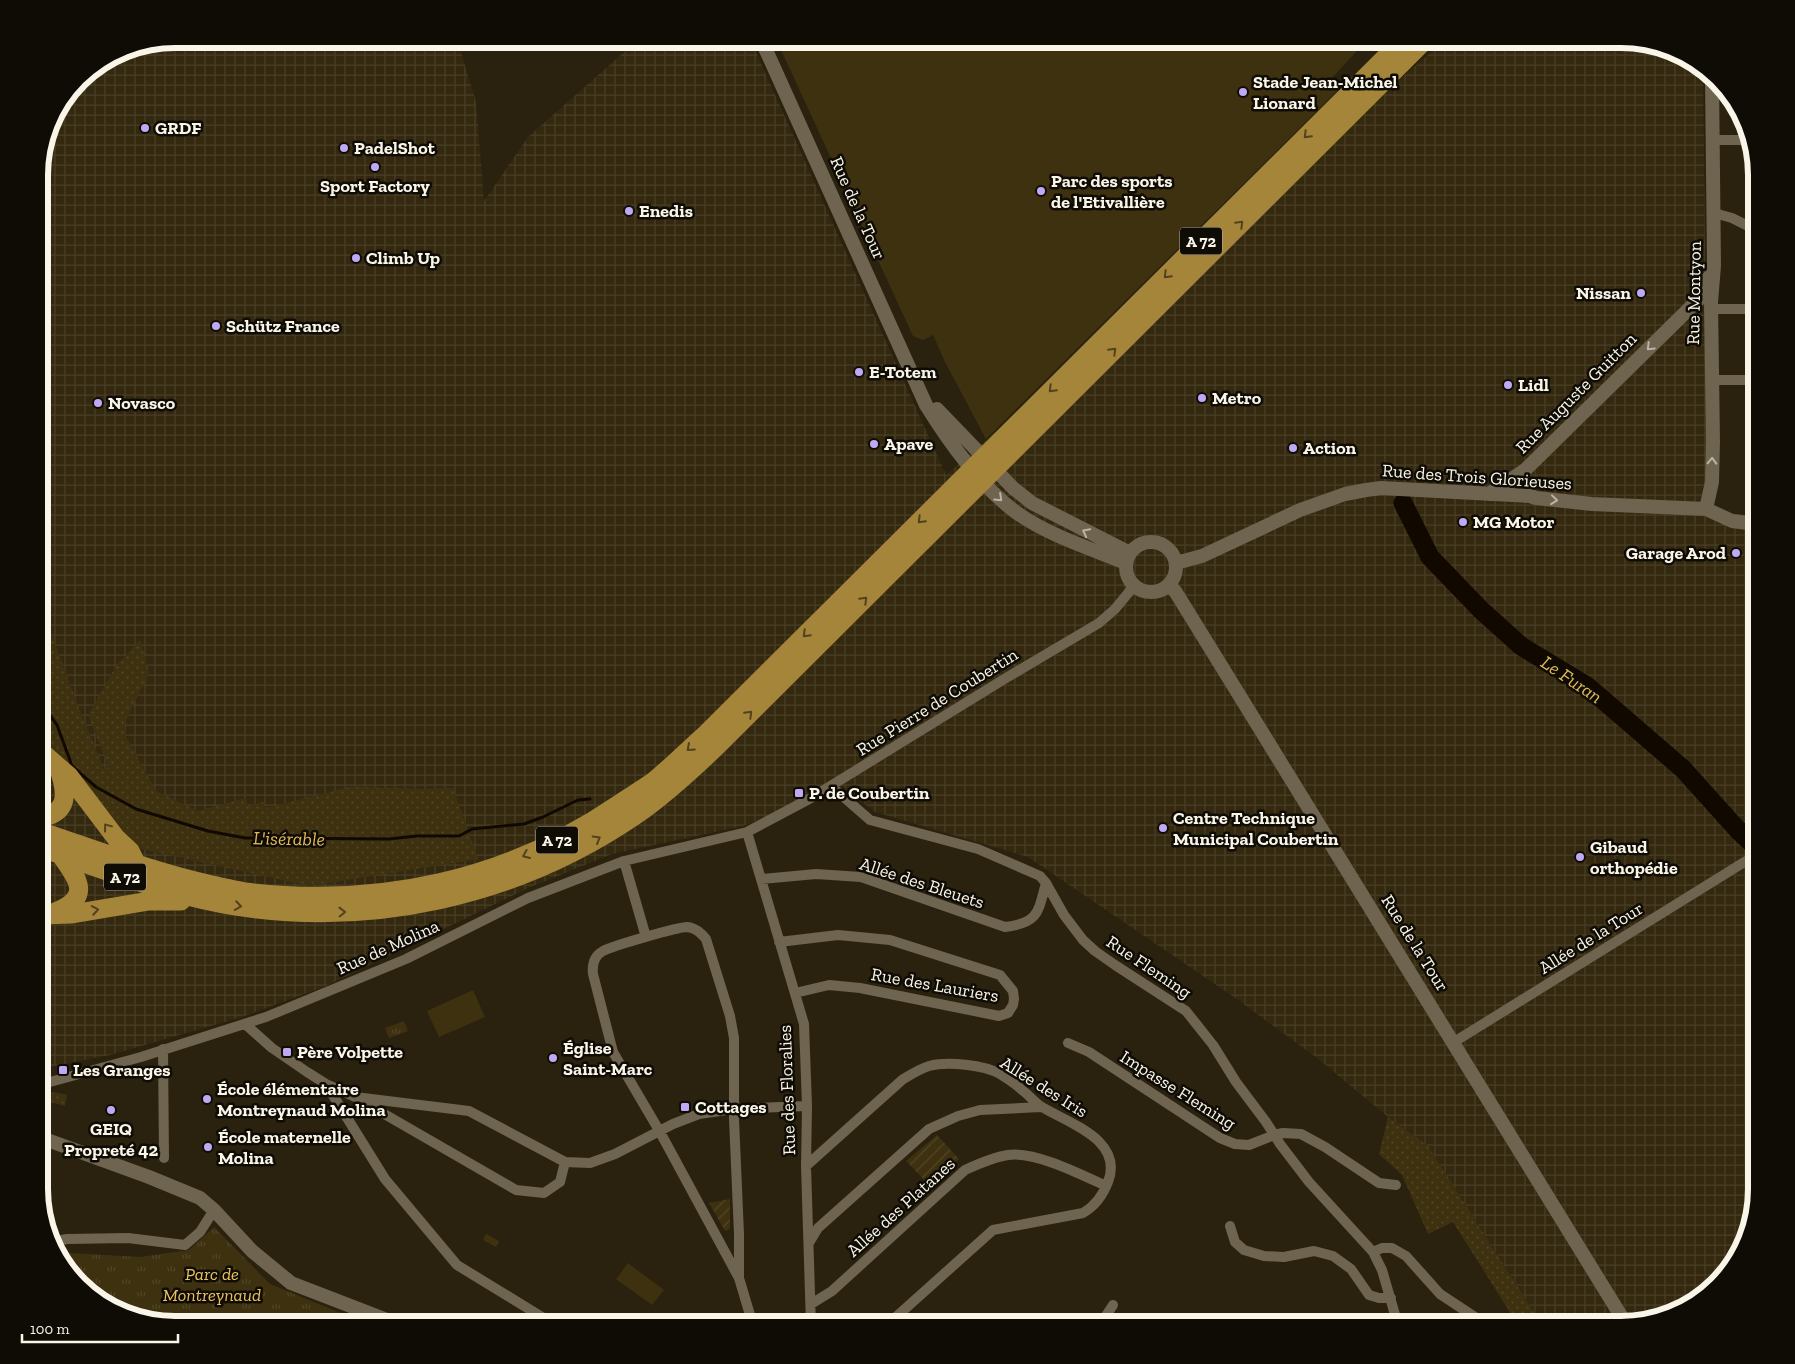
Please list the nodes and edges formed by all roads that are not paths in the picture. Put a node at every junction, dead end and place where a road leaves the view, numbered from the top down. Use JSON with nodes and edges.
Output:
{"nodes":[{"id":1,"x":765,"y":48,"type":"edge"},
{"id":2,"x":1395,"y":48,"type":"edge"},
{"id":3,"x":1417,"y":48,"type":"edge"},
{"id":4,"x":1712,"y":87,"type":"edge"},
{"id":5,"x":1713,"y":140,"type":"junction"},
{"id":6,"x":1742,"y":140,"type":"edge"},
{"id":7,"x":1714,"y":213,"type":"junction"},
{"id":8,"x":1748,"y":226,"type":"edge"},
{"id":9,"x":1714,"y":266,"type":"junction"},
{"id":10,"x":1748,"y":309,"type":"edge"},
{"id":11,"x":1711,"y":310,"type":"junction"},
{"id":12,"x":1685,"y":312,"type":"junction"},
{"id":13,"x":1712,"y":327,"type":"junction"},
{"id":14,"x":1712,"y":380,"type":"junction"},
{"id":15,"x":1748,"y":380,"type":"edge"},
{"id":16,"x":1001,"y":452,"type":"junction"},
{"id":17,"x":1525,"y":470,"type":"junction"},
{"id":18,"x":963,"y":490,"type":"junction"},
{"id":19,"x":1488,"y":494,"type":"junction"},
{"id":20,"x":1530,"y":496,"type":"junction"},
{"id":21,"x":1706,"y":509,"type":"junction"},
{"id":22,"x":1748,"y":523,"type":"edge"},
{"id":23,"x":1128,"y":558,"type":"junction"},
{"id":24,"x":1176,"y":563,"type":"junction"},
{"id":25,"x":1168,"y":585,"type":"junction"},
{"id":26,"x":1134,"y":586,"type":"junction"},
{"id":27,"x":48,"y":758,"type":"edge"},
{"id":28,"x":59,"y":767,"type":"junction"},
{"id":29,"x":831,"y":786,"type":"junction"},
{"id":30,"x":48,"y":817,"type":"edge"},
{"id":31,"x":747,"y":832,"type":"junction"},
{"id":32,"x":48,"y":834,"type":"edge"},
{"id":33,"x":48,"y":850,"type":"edge"},
{"id":34,"x":60,"y":854,"type":"junction"},
{"id":35,"x":624,"y":861,"type":"junction"},
{"id":36,"x":1746,"y":861,"type":"dead end"},
{"id":37,"x":138,"y":865,"type":"junction"},
{"id":38,"x":760,"y":879,"type":"junction"},
{"id":39,"x":1046,"y":883,"type":"junction"},
{"id":40,"x":191,"y":897,"type":"junction"},
{"id":41,"x":48,"y":913,"type":"edge"},
{"id":42,"x":48,"y":915,"type":"edge"},
{"id":43,"x":646,"y":937,"type":"junction"},
{"id":44,"x":779,"y":942,"type":"junction"},
{"id":45,"x":795,"y":993,"type":"junction"},
{"id":46,"x":245,"y":1024,"type":"junction"},
{"id":47,"x":1454,"y":1042,"type":"junction"},
{"id":48,"x":1068,"y":1043,"type":"dead end"},
{"id":49,"x":163,"y":1050,"type":"junction"},
{"id":50,"x":48,"y":1082,"type":"edge"},
{"id":51,"x":326,"y":1084,"type":"junction"},
{"id":52,"x":355,"y":1097,"type":"junction"},
{"id":53,"x":807,"y":1106,"type":"junction"},
{"id":54,"x":1041,"y":1107,"type":"junction"},
{"id":55,"x":734,"y":1109,"type":"junction"},
{"id":56,"x":660,"y":1132,"type":"junction"},
{"id":57,"x":1274,"y":1135,"type":"junction"},
{"id":58,"x":48,"y":1140,"type":"edge"},
{"id":59,"x":164,"y":1158,"type":"dead end"},
{"id":60,"x":565,"y":1162,"type":"junction"},
{"id":61,"x":806,"y":1166,"type":"junction"},
{"id":62,"x":1106,"y":1186,"type":"junction"},
{"id":63,"x":1396,"y":1186,"type":"dead end"},
{"id":64,"x":214,"y":1210,"type":"junction"},
{"id":65,"x":1230,"y":1226,"type":"dead end"},
{"id":66,"x":58,"y":1241,"type":"edge"},
{"id":67,"x":809,"y":1243,"type":"junction"},
{"id":68,"x":1373,"y":1252,"type":"junction"},
{"id":69,"x":739,"y":1278,"type":"junction"},
{"id":70,"x":1391,"y":1298,"type":"junction"},
{"id":71,"x":811,"y":1304,"type":"junction"},
{"id":72,"x":1113,"y":1305,"type":"dead end"},
{"id":73,"x":377,"y":1316,"type":"edge"},
{"id":74,"x":541,"y":1316,"type":"edge"},
{"id":75,"x":751,"y":1316,"type":"edge"},
{"id":76,"x":812,"y":1316,"type":"edge"},
{"id":77,"x":897,"y":1316,"type":"edge"},
{"id":78,"x":1106,"y":1316,"type":"edge"},
{"id":79,"x":1396,"y":1316,"type":"edge"},
{"id":80,"x":1473,"y":1316,"type":"edge"},
{"id":81,"x":1621,"y":1316,"type":"edge"}],
"edges":[{"from":1,"to":23,"type":"street","name":"Rue de la Tour"},
{"from":2,"to":16,"type":"highway","number":"A 72","one_way":true},
{"from":16,"to":3,"type":"highway","number":"A 72","one_way":true},
{"from":4,"to":5,"type":"street","name":"Rue Montyon"},
{"from":5,"to":6,"type":"street"},
{"from":5,"to":7,"type":"street","name":"Rue Montyon"},
{"from":7,"to":8,"type":"street"},
{"from":7,"to":9,"type":"street","name":"Rue Montyon"},
{"from":9,"to":11,"type":"street","name":"Rue Montyon"},
{"from":9,"to":12,"type":"street","name":"Rue Auguste Guitton"},
{"from":10,"to":11,"type":"street"},
{"from":11,"to":13,"type":"street","name":"Rue Montyon"},
{"from":12,"to":13,"type":"street"},
{"from":12,"to":17,"type":"street","name":"Rue Auguste Guitton","one_way":true},
{"from":13,"to":14,"type":"street","name":"Rue Montyon"},
{"from":14,"to":15,"type":"street"},
{"from":21,"to":14,"type":"street","name":"Rue Montyon","one_way":true},
{"from":16,"to":18,"type":"highway","number":"A 72"},
{"from":17,"to":19,"type":"street","name":"Rue Auguste Guitton"},
{"from":17,"to":20,"type":"street"},
{"from":18,"to":37,"type":"highway","number":"A 72","one_way":true},
{"from":40,"to":18,"type":"highway","number":"A 72","one_way":true},
{"from":19,"to":20,"type":"street","name":"Rue des Trois Glorieuses"},
{"from":19,"to":24,"type":"street","name":"Rue des Trois Glorieuses"},
{"from":20,"to":21,"type":"street","name":"Rue des Trois Glorieuses","one_way":true},
{"from":21,"to":22,"type":"street","name":"Rue des Trois Glorieuses"},
{"from":23,"to":24,"type":"street"},
{"from":23,"to":26,"type":"street"},
{"from":24,"to":25,"type":"street"},
{"from":25,"to":26,"type":"street"},
{"from":25,"to":47,"type":"street","name":"Rue de la Tour"},
{"from":26,"to":29,"type":"street","name":"Rue Pierre de Coubertin"},
{"from":27,"to":28,"type":"highway"},
{"from":28,"to":30,"type":"highway"},
{"from":37,"to":28,"type":"highway","one_way":true},
{"from":29,"to":31,"type":"street","name":"Rue Pierre de Coubertin"},
{"from":29,"to":39,"type":"street","name":"Rue Fleming"},
{"from":31,"to":35,"type":"street","name":"Rue de Molina"},
{"from":31,"to":38,"type":"street","name":"Rue des Floralies"},
{"from":32,"to":37,"type":"highway","number":"A 72"},
{"from":33,"to":34,"type":"highway","number":"A 72"},
{"from":34,"to":40,"type":"highway","number":"A 72"},
{"from":34,"to":41,"type":"highway"},
{"from":35,"to":43,"type":"street"},
{"from":35,"to":46,"type":"street","name":"Rue de Molina"},
{"from":36,"to":47,"type":"street","name":"Allée de la Tour"},
{"from":38,"to":39,"type":"street","name":"Allée des Bleuets"},
{"from":38,"to":44,"type":"street","name":"Rue des Floralies"},
{"from":39,"to":57,"type":"street","name":"Rue Fleming"},
{"from":42,"to":40,"type":"highway","one_way":true},
{"from":43,"to":55,"type":"street"},
{"from":43,"to":56,"type":"street"},
{"from":44,"to":45,"type":"street","name":"Rue des Floralies"},
{"from":44,"to":45,"type":"street","name":"Rue des Lauriers"},
{"from":45,"to":53,"type":"street","name":"Rue des Floralies"},
{"from":46,"to":49,"type":"street","name":"Rue de Molina"},
{"from":46,"to":51,"type":"street"},
{"from":47,"to":81,"type":"street","name":"Rue de la Tour"},
{"from":48,"to":57,"type":"street","name":"Impasse Fleming"},
{"from":49,"to":50,"type":"street","name":"Rue de Molina"},
{"from":49,"to":59,"type":"street"},
{"from":51,"to":52,"type":"street"},
{"from":51,"to":74,"type":"street"},
{"from":52,"to":60,"type":"street"},
{"from":52,"to":60,"type":"street"},
{"from":53,"to":55,"type":"street"},
{"from":53,"to":61,"type":"street","name":"Rue des Floralies"},
{"from":54,"to":61,"type":"street","name":"Allée des Iris"},
{"from":54,"to":62,"type":"street","name":"Allée des Iris"},
{"from":54,"to":67,"type":"street"},
{"from":55,"to":56,"type":"street"},
{"from":55,"to":69,"type":"street"},
{"from":56,"to":60,"type":"street"},
{"from":56,"to":69,"type":"street"},
{"from":57,"to":63,"type":"street","name":"Impasse Fleming"},
{"from":57,"to":68,"type":"street","name":"Rue Fleming"},
{"from":58,"to":64,"type":"street"},
{"from":61,"to":67,"type":"street","name":"Rue des Floralies"},
{"from":62,"to":71,"type":"street","name":"Allée des Platanes"},
{"from":62,"to":77,"type":"street","name":"Allée des Iris"},
{"from":64,"to":66,"type":"street"},
{"from":64,"to":73,"type":"street"},
{"from":65,"to":70,"type":"street"},
{"from":67,"to":71,"type":"street","name":"Rue des Floralies"},
{"from":68,"to":70,"type":"street","name":"Rue Fleming"},
{"from":68,"to":80,"type":"street"},
{"from":69,"to":75,"type":"street"},
{"from":70,"to":79,"type":"street","name":"Rue Fleming"},
{"from":71,"to":76,"type":"street","name":"Rue des Floralies"},
{"from":72,"to":78,"type":"street"}]}
